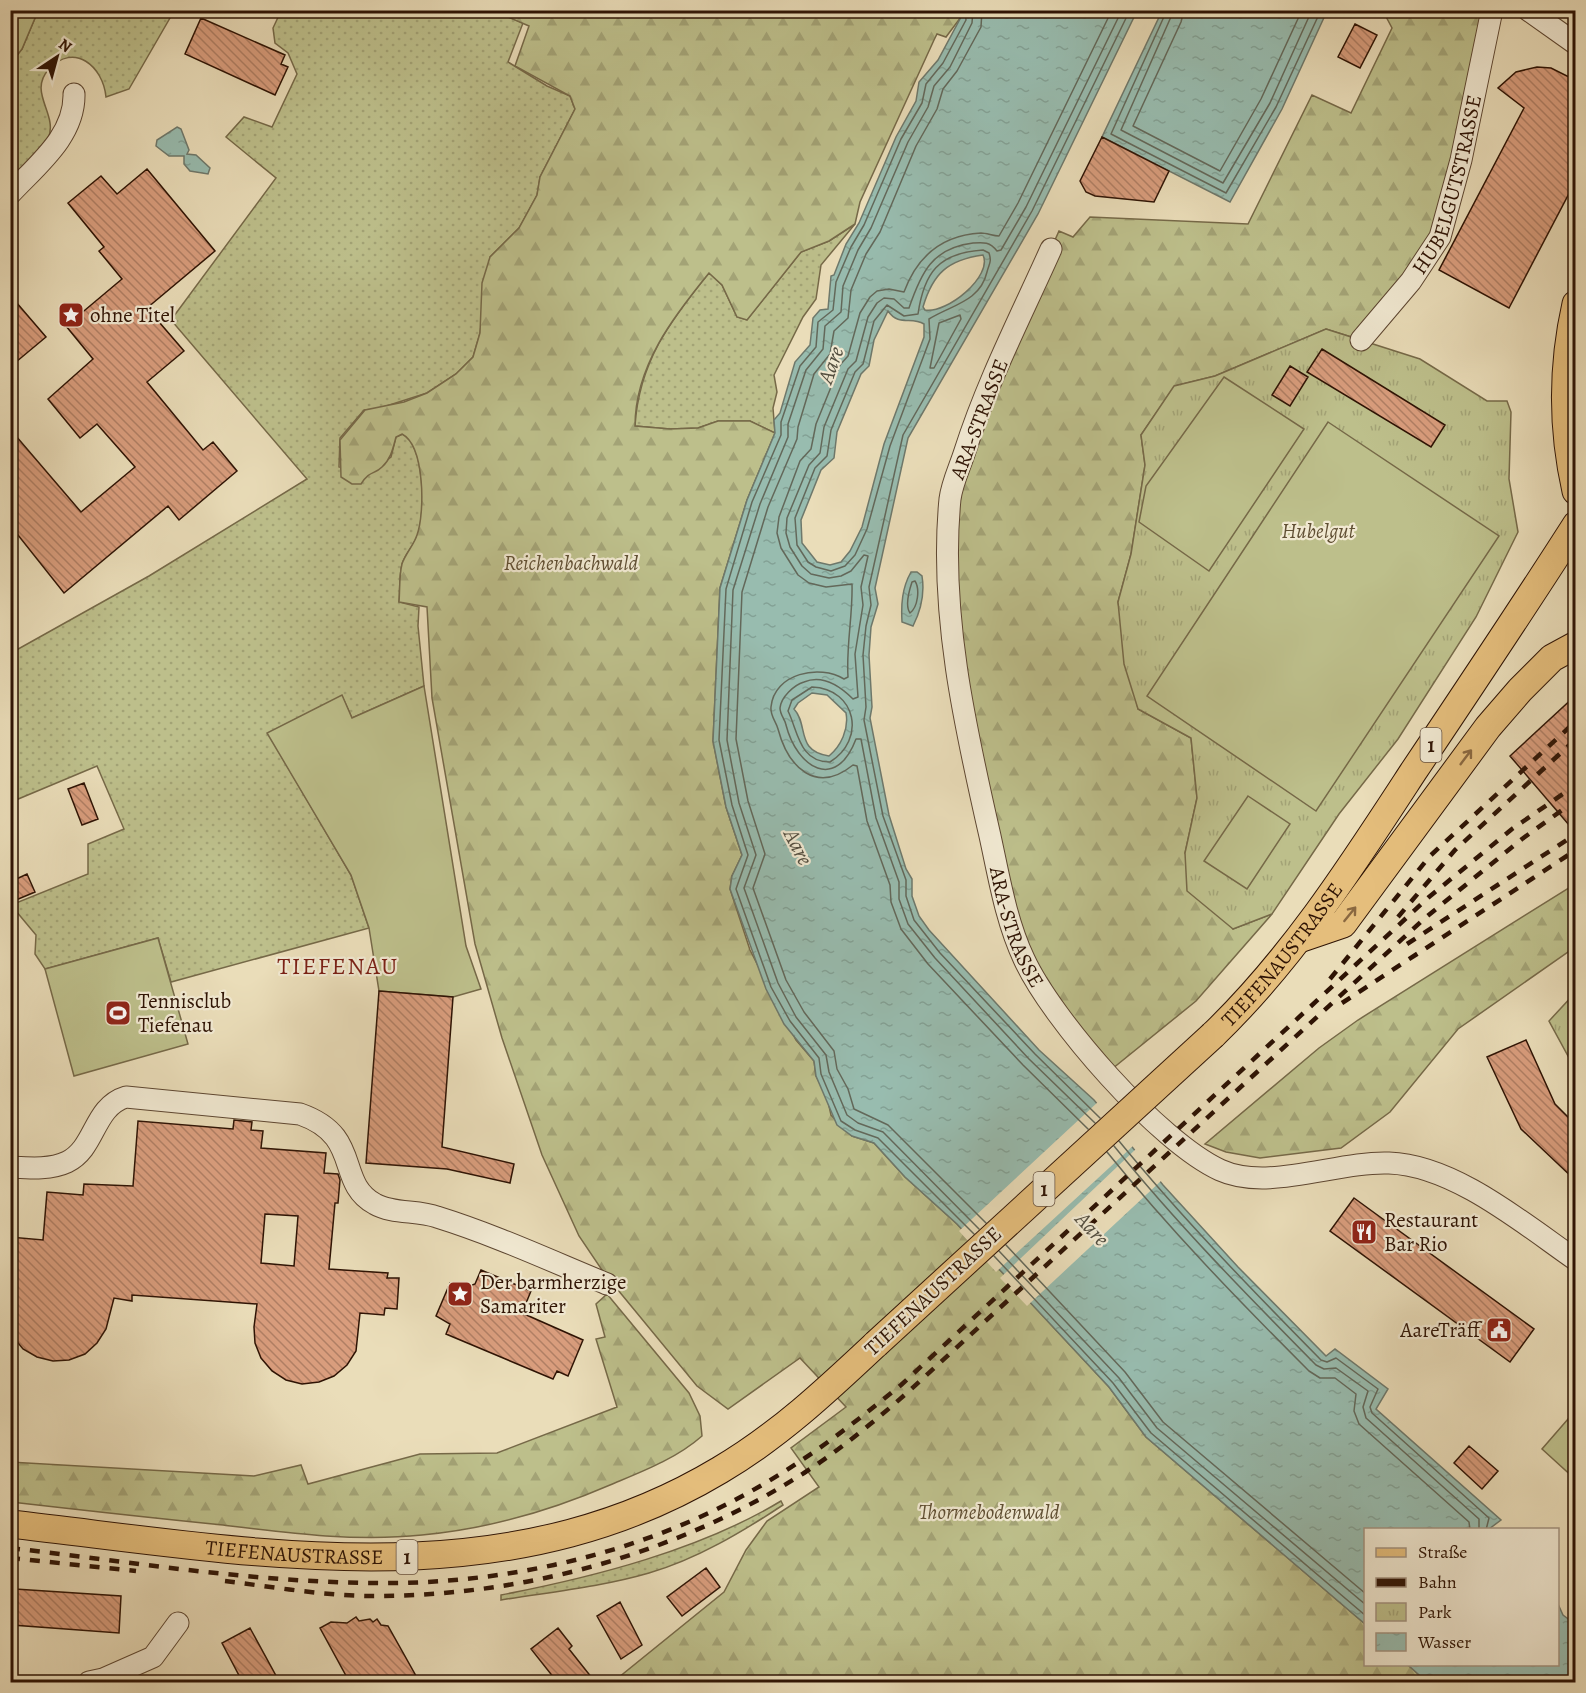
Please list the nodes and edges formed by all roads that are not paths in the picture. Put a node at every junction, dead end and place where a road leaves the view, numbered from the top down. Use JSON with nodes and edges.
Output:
{"nodes":[{"id":1,"x":1492,"y":10,"type":"edge"},
{"id":2,"x":1528,"y":10,"type":"edge"},
{"id":3,"x":1575,"y":44,"type":"edge"},
{"id":4,"x":74,"y":94,"type":"dead end"},
{"id":5,"x":10,"y":194,"type":"edge"},
{"id":6,"x":1051,"y":249,"type":"dead end"},
{"id":7,"x":1575,"y":304,"type":"edge"},
{"id":8,"x":1361,"y":340,"type":"dead end"},
{"id":9,"x":1575,"y":491,"type":"edge"},
{"id":10,"x":1575,"y":525,"type":"edge"},
{"id":11,"x":1575,"y":645,"type":"edge"},
{"id":12,"x":1299,"y":939,"type":"junction"},
{"id":13,"x":10,"y":1167,"type":"edge"},
{"id":14,"x":1575,"y":1260,"type":"edge"},
{"id":15,"x":607,"y":1284,"type":"dead end"},
{"id":16,"x":10,"y":1524,"type":"edge"},
{"id":17,"x":178,"y":1623,"type":"dead end"},
{"id":18,"x":89,"y":1683,"type":"edge"}],
"edges":[{"from":1,"to":8,"type":"street","name":"HUBELGUTSTRASSE"},
{"from":2,"to":3,"type":"street"},
{"from":4,"to":5,"type":"street"},
{"from":6,"to":14,"type":"street","name":"ARA-STRASSE"},
{"from":7,"to":9,"type":"main road"},
{"from":10,"to":12,"type":"main road","name":"TIEFENAUSTRASSE","number":"1"},
{"from":12,"to":11,"type":"main road","one_way":true},
{"from":12,"to":16,"type":"main road","name":"TIEFENAUSTRASSE","number":"1","bridge":true},
{"from":13,"to":15,"type":"street"},
{"from":17,"to":18,"type":"street"}]}
